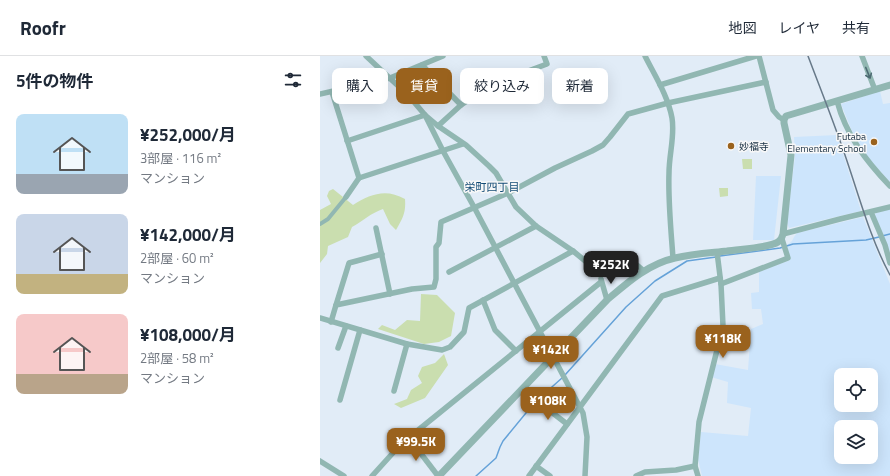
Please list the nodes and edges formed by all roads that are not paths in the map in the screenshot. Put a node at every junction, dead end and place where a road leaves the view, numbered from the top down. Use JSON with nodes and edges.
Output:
{"nodes":[{"id":1,"x":366,"y":56,"type":"edge"},
{"id":2,"x":443,"y":56,"type":"edge"},
{"id":3,"x":544,"y":56,"type":"edge"},
{"id":4,"x":645,"y":56,"type":"edge"},
{"id":5,"x":757,"y":56,"type":"edge"},
{"id":6,"x":862,"y":56,"type":"edge"},
{"id":7,"x":422,"y":64,"type":"junction"},
{"id":8,"x":390,"y":78,"type":"junction"},
{"id":9,"x":766,"y":82,"type":"junction"},
{"id":10,"x":660,"y":85,"type":"junction"},
{"id":11,"x":890,"y":85,"type":"edge"},
{"id":12,"x":875,"y":90,"type":"junction"},
{"id":13,"x":332,"y":92,"type":"edge"},
{"id":14,"x":320,"y":94,"type":"edge"},
{"id":15,"x":837,"y":101,"type":"junction"},
{"id":16,"x":668,"y":103,"type":"junction"},
{"id":17,"x":336,"y":104,"type":"edge"},
{"id":18,"x":461,"y":105,"type":"junction"},
{"id":19,"x":425,"y":115,"type":"junction"},
{"id":20,"x":784,"y":120,"type":"junction"},
{"id":21,"x":438,"y":126,"type":"junction"},
{"id":22,"x":347,"y":141,"type":"junction"},
{"id":23,"x":464,"y":144,"type":"junction"},
{"id":24,"x":443,"y":151,"type":"junction"},
{"id":25,"x":360,"y":178,"type":"junction"},
{"id":26,"x":890,"y":186,"type":"edge"},
{"id":27,"x":508,"y":193,"type":"junction"},
{"id":28,"x":346,"y":197,"type":"joint"},
{"id":29,"x":474,"y":207,"type":"junction"},
{"id":30,"x":890,"y":207,"type":"edge"},
{"id":31,"x":871,"y":212,"type":"junction"},
{"id":32,"x":320,"y":224,"type":"edge"},
{"id":33,"x":536,"y":226,"type":"junction"},
{"id":34,"x":376,"y":228,"type":"dead end"},
{"id":35,"x":782,"y":237,"type":"junction"},
{"id":36,"x":496,"y":248,"type":"junction"},
{"id":37,"x":573,"y":251,"type":"junction"},
{"id":38,"x":717,"y":252,"type":"junction"},
{"id":39,"x":382,"y":254,"type":"junction"},
{"id":40,"x":673,"y":258,"type":"junction"},
{"id":41,"x":890,"y":263,"type":"edge"},
{"id":42,"x":644,"y":271,"type":"junction"},
{"id":43,"x":450,"y":272,"type":"dead end"},
{"id":44,"x":600,"y":273,"type":"junction"},
{"id":45,"x":721,"y":281,"type":"junction"},
{"id":46,"x":601,"y":282,"type":"junction"},
{"id":47,"x":514,"y":283,"type":"junction"},
{"id":48,"x":390,"y":294,"type":"junction"},
{"id":49,"x":483,"y":300,"type":"junction"},
{"id":50,"x":607,"y":300,"type":"junction"},
{"id":51,"x":336,"y":305,"type":"junction"},
{"id":52,"x":320,"y":318,"type":"edge"},
{"id":53,"x":332,"y":322,"type":"junction"},
{"id":54,"x":346,"y":326,"type":"junction"},
{"id":55,"x":360,"y":330,"type":"junction"},
{"id":56,"x":540,"y":332,"type":"junction"},
{"id":57,"x":407,"y":344,"type":"junction"},
{"id":58,"x":338,"y":348,"type":"dead end"},
{"id":59,"x":516,"y":351,"type":"junction"},
{"id":60,"x":554,"y":357,"type":"junction"},
{"id":61,"x":394,"y":391,"type":"dead end"},
{"id":62,"x":340,"y":400,"type":"dead end"},
{"id":63,"x":541,"y":404,"type":"dead end"},
{"id":64,"x":580,"y":406,"type":"junction"},
{"id":65,"x":567,"y":424,"type":"junction"},
{"id":66,"x":409,"y":438,"type":"junction"},
{"id":67,"x":320,"y":461,"type":"edge"},
{"id":68,"x":536,"y":466,"type":"junction"},
{"id":69,"x":695,"y":466,"type":"junction"},
{"id":70,"x":344,"y":476,"type":"edge"},
{"id":71,"x":372,"y":476,"type":"edge"},
{"id":72,"x":438,"y":476,"type":"edge"},
{"id":73,"x":529,"y":476,"type":"edge"},
{"id":74,"x":550,"y":476,"type":"edge"},
{"id":75,"x":585,"y":476,"type":"edge"},
{"id":76,"x":636,"y":476,"type":"edge"},
{"id":77,"x":698,"y":476,"type":"edge"}],
"edges":[{"from":1,"to":8,"type":"street"},
{"from":2,"to":7,"type":"street"},
{"from":3,"to":18,"type":"street"},
{"from":4,"to":10,"type":"street"},
{"from":5,"to":9,"type":"street"},
{"from":5,"to":10,"type":"street"},
{"from":6,"to":12,"type":"street","one_way":true},
{"from":7,"to":8,"type":"street"},
{"from":7,"to":18,"type":"street"},
{"from":8,"to":19,"type":"street"},
{"from":9,"to":16,"type":"street"},
{"from":9,"to":20,"type":"street"},
{"from":10,"to":16,"type":"street"},
{"from":11,"to":12,"type":"street"},
{"from":12,"to":15,"type":"street"},
{"from":13,"to":14,"type":"street"},
{"from":15,"to":20,"type":"street"},
{"from":15,"to":26,"type":"street"},
{"from":16,"to":27,"type":"street"},
{"from":16,"to":40,"type":"street"},
{"from":17,"to":22,"type":"street"},
{"from":18,"to":21,"type":"street"},
{"from":19,"to":21,"type":"street"},
{"from":19,"to":22,"type":"street"},
{"from":19,"to":24,"type":"street"},
{"from":20,"to":35,"type":"street"},
{"from":21,"to":23,"type":"street"},
{"from":22,"to":25,"type":"street"},
{"from":23,"to":24,"type":"street"},
{"from":23,"to":27,"type":"street"},
{"from":24,"to":25,"type":"street"},
{"from":24,"to":29,"type":"street"},
{"from":25,"to":28,"type":"street"},
{"from":27,"to":29,"type":"street"},
{"from":27,"to":33,"type":"street"},
{"from":28,"to":32,"type":"street"},
{"from":29,"to":36,"type":"street"},
{"from":29,"to":48,"type":"street"},
{"from":30,"to":31,"type":"street"},
{"from":31,"to":35,"type":"street"},
{"from":31,"to":41,"type":"street"},
{"from":33,"to":36,"type":"street"},
{"from":33,"to":37,"type":"street"},
{"from":34,"to":39,"type":"street"},
{"from":35,"to":38,"type":"street"},
{"from":35,"to":45,"type":"street"},
{"from":36,"to":43,"type":"street"},
{"from":36,"to":47,"type":"street"},
{"from":37,"to":44,"type":"street"},
{"from":37,"to":47,"type":"street"},
{"from":38,"to":40,"type":"street"},
{"from":38,"to":45,"type":"street"},
{"from":39,"to":48,"type":"street"},
{"from":39,"to":51,"type":"street"},
{"from":40,"to":42,"type":"street"},
{"from":42,"to":44,"type":"street"},
{"from":42,"to":50,"type":"street"},
{"from":44,"to":46,"type":"street"},
{"from":45,"to":64,"type":"street"},
{"from":45,"to":69,"type":"street"},
{"from":46,"to":50,"type":"street"},
{"from":46,"to":56,"type":"street"},
{"from":47,"to":49,"type":"street"},
{"from":47,"to":56,"type":"street"},
{"from":48,"to":51,"type":"street"},
{"from":49,"to":57,"type":"street"},
{"from":49,"to":59,"type":"street"},
{"from":50,"to":60,"type":"street"},
{"from":51,"to":53,"type":"street"},
{"from":52,"to":53,"type":"street"},
{"from":53,"to":54,"type":"street"},
{"from":54,"to":55,"type":"street"},
{"from":54,"to":58,"type":"street"},
{"from":55,"to":57,"type":"street"},
{"from":55,"to":62,"type":"street"},
{"from":56,"to":59,"type":"street"},
{"from":56,"to":60,"type":"street"},
{"from":57,"to":61,"type":"street"},
{"from":59,"to":66,"type":"street"},
{"from":60,"to":64,"type":"street"},
{"from":60,"to":72,"type":"street"},
{"from":63,"to":65,"type":"street"},
{"from":64,"to":65,"type":"street"},
{"from":64,"to":75,"type":"street"},
{"from":65,"to":68,"type":"street"},
{"from":66,"to":71,"type":"street"},
{"from":66,"to":72,"type":"street"},
{"from":67,"to":70,"type":"street"},
{"from":68,"to":73,"type":"street"},
{"from":68,"to":74,"type":"street"},
{"from":69,"to":76,"type":"street"},
{"from":69,"to":77,"type":"street"}]}
